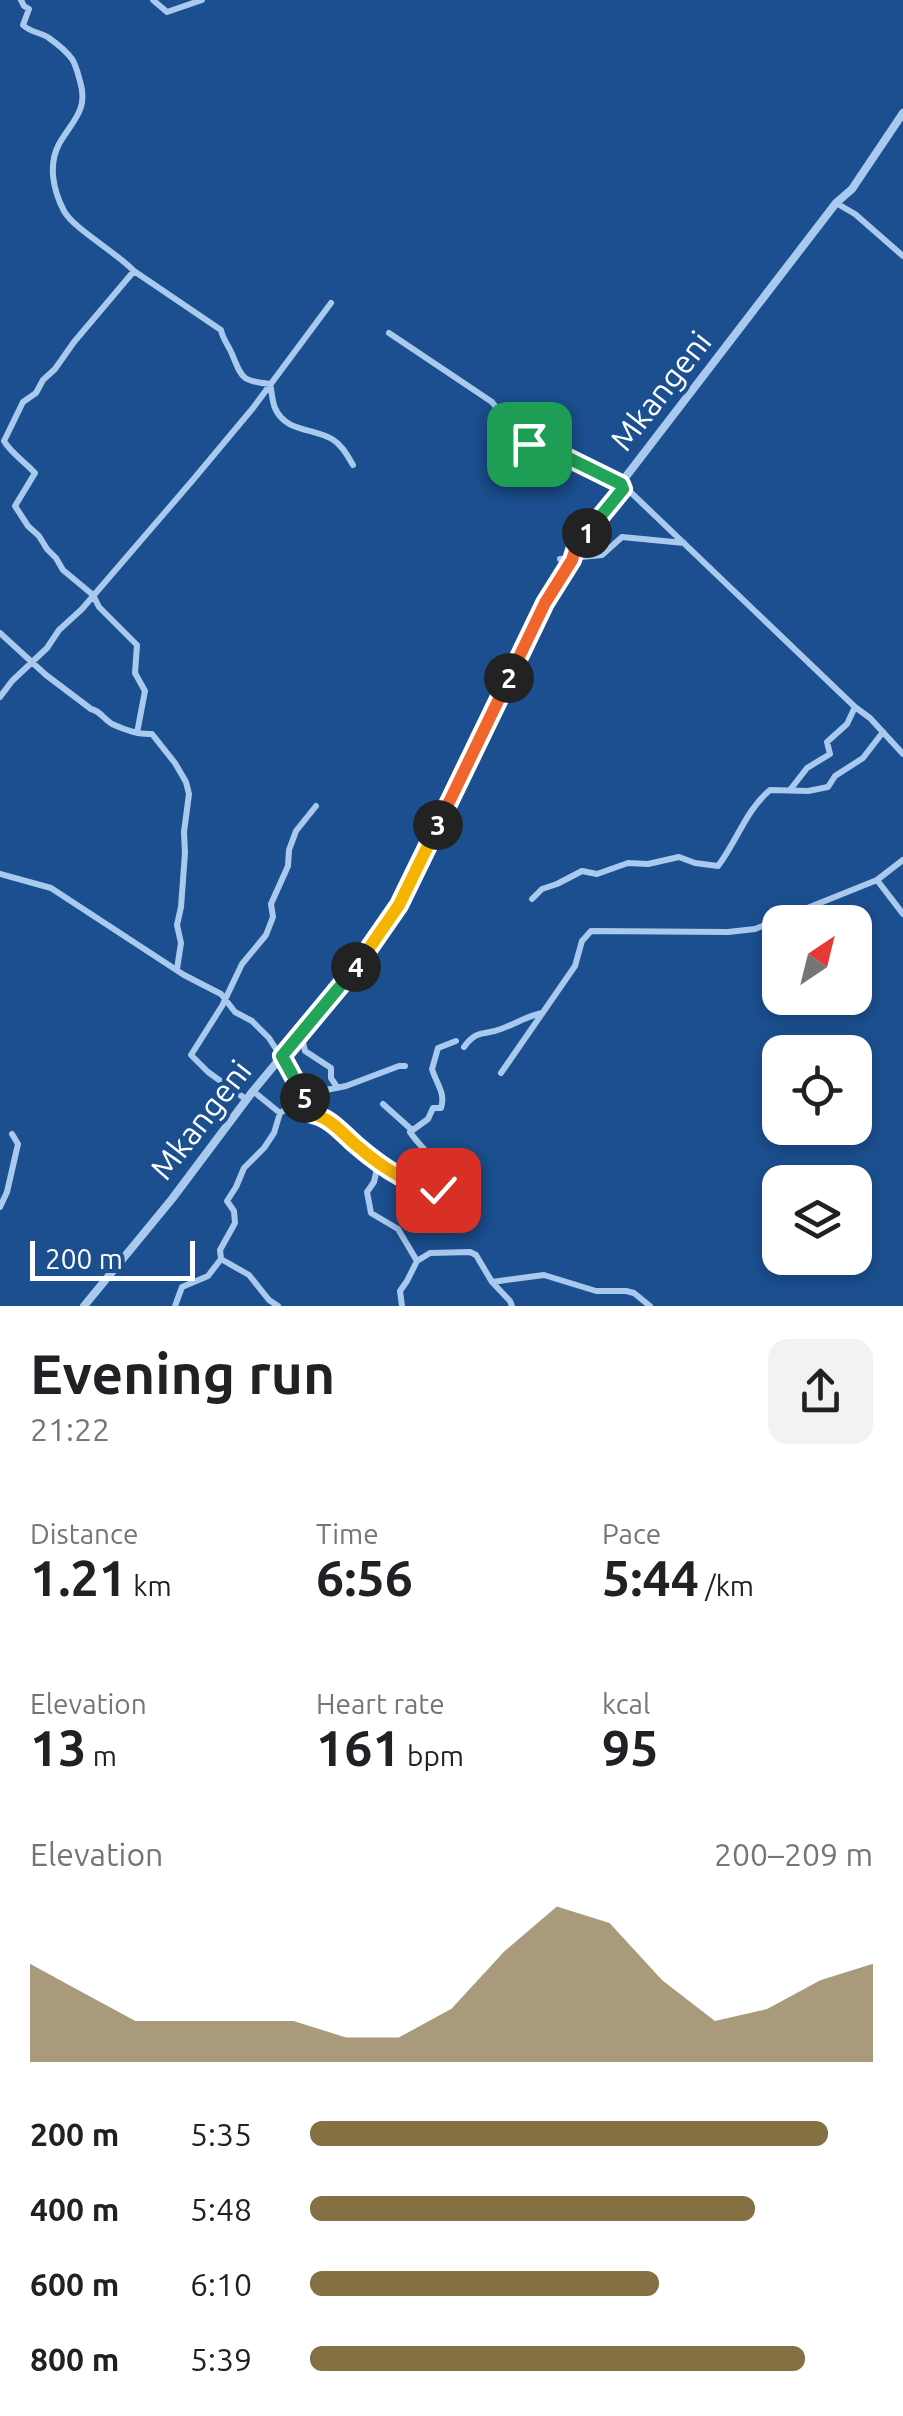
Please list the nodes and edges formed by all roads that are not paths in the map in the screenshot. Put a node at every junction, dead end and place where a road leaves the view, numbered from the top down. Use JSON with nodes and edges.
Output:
{"nodes":[{"id":1,"x":21,"y":0,"type":"edge"},
{"id":2,"x":152,"y":0,"type":"edge"},
{"id":3,"x":202,"y":0,"type":"edge"},
{"id":4,"x":903,"y":113,"type":"edge"},
{"id":5,"x":836,"y":203,"type":"junction"},
{"id":6,"x":903,"y":256,"type":"edge"},
{"id":7,"x":134,"y":271,"type":"junction"},
{"id":8,"x":332,"y":303,"type":"dead end"},
{"id":9,"x":389,"y":333,"type":"dead end"},
{"id":10,"x":270,"y":384,"type":"junction"},
{"id":11,"x":353,"y":464,"type":"dead end"},
{"id":12,"x":621,"y":484,"type":"junction"},
{"id":13,"x":685,"y":543,"type":"junction"},
{"id":14,"x":560,"y":560,"type":"dead end"},
{"id":15,"x":572,"y":560,"type":"junction"},
{"id":16,"x":93,"y":595,"type":"junction"},
{"id":17,"x":0,"y":632,"type":"edge"},
{"id":18,"x":33,"y":662,"type":"junction"},
{"id":19,"x":0,"y":697,"type":"edge"},
{"id":20,"x":855,"y":707,"type":"junction"},
{"id":21,"x":884,"y":732,"type":"junction"},
{"id":22,"x":137,"y":733,"type":"junction"},
{"id":23,"x":903,"y":754,"type":"edge"},
{"id":24,"x":790,"y":790,"type":"junction"},
{"id":25,"x":316,"y":806,"type":"dead end"},
{"id":26,"x":903,"y":860,"type":"edge"},
{"id":27,"x":0,"y":874,"type":"edge"},
{"id":28,"x":877,"y":880,"type":"junction"},
{"id":29,"x":532,"y":898,"type":"dead end"},
{"id":30,"x":903,"y":914,"type":"edge"},
{"id":31,"x":176,"y":970,"type":"junction"},
{"id":32,"x":226,"y":999,"type":"junction"},
{"id":33,"x":542,"y":1013,"type":"junction"},
{"id":34,"x":301,"y":1032,"type":"junction"},
{"id":35,"x":456,"y":1042,"type":"dead end"},
{"id":36,"x":464,"y":1047,"type":"dead end"},
{"id":37,"x":282,"y":1056,"type":"junction"},
{"id":38,"x":405,"y":1066,"type":"dead end"},
{"id":39,"x":501,"y":1073,"type":"dead end"},
{"id":40,"x":337,"y":1087,"type":"junction"},
{"id":41,"x":253,"y":1091,"type":"junction"},
{"id":42,"x":306,"y":1099,"type":"junction"},
{"id":43,"x":247,"y":1100,"type":"junction"},
{"id":44,"x":383,"y":1104,"type":"dead end"},
{"id":45,"x":280,"y":1113,"type":"junction"},
{"id":46,"x":412,"y":1130,"type":"junction"},
{"id":47,"x":12,"y":1134,"type":"dead end"},
{"id":48,"x":378,"y":1164,"type":"junction"},
{"id":49,"x":453,"y":1183,"type":"junction"},
{"id":50,"x":0,"y":1208,"type":"edge"},
{"id":51,"x":471,"y":1217,"type":"dead end"},
{"id":52,"x":220,"y":1260,"type":"junction"},
{"id":53,"x":416,"y":1261,"type":"junction"},
{"id":54,"x":492,"y":1282,"type":"junction"},
{"id":55,"x":84,"y":1306,"type":"edge"},
{"id":56,"x":175,"y":1306,"type":"edge"},
{"id":57,"x":278,"y":1306,"type":"edge"},
{"id":58,"x":402,"y":1306,"type":"edge"},
{"id":59,"x":512,"y":1306,"type":"edge"},
{"id":60,"x":650,"y":1306,"type":"edge"}],
"edges":[{"from":1,"to":7,"type":"street"},
{"from":2,"to":3,"type":"street"},
{"from":4,"to":5,"type":"street","name":"Mkangeni"},
{"from":5,"to":6,"type":"street"},
{"from":5,"to":12,"type":"street","name":"Mkangeni"},
{"from":7,"to":10,"type":"street"},
{"from":7,"to":16,"type":"street"},
{"from":8,"to":10,"type":"street"},
{"from":9,"to":12,"type":"street"},
{"from":10,"to":11,"type":"street"},
{"from":10,"to":16,"type":"street"},
{"from":12,"to":13,"type":"street"},
{"from":12,"to":15,"type":"street","name":"Mkangeni"},
{"from":13,"to":15,"type":"street"},
{"from":13,"to":20,"type":"street"},
{"from":14,"to":15,"type":"street"},
{"from":15,"to":34,"type":"street","name":"Mkangeni"},
{"from":16,"to":18,"type":"street"},
{"from":16,"to":22,"type":"street"},
{"from":17,"to":18,"type":"street"},
{"from":18,"to":19,"type":"street"},
{"from":18,"to":22,"type":"street"},
{"from":20,"to":21,"type":"street"},
{"from":20,"to":24,"type":"street"},
{"from":21,"to":23,"type":"street"},
{"from":21,"to":24,"type":"street"},
{"from":22,"to":31,"type":"street"},
{"from":24,"to":29,"type":"street"},
{"from":25,"to":32,"type":"street"},
{"from":26,"to":28,"type":"street"},
{"from":27,"to":31,"type":"street"},
{"from":28,"to":30,"type":"street"},
{"from":28,"to":33,"type":"street"},
{"from":31,"to":32,"type":"street"},
{"from":32,"to":37,"type":"street"},
{"from":32,"to":43,"type":"street"},
{"from":33,"to":36,"type":"street"},
{"from":33,"to":39,"type":"street"},
{"from":34,"to":37,"type":"street","name":"Mkangeni"},
{"from":34,"to":40,"type":"street"},
{"from":35,"to":46,"type":"street"},
{"from":37,"to":41,"type":"street","name":"Mkangeni"},
{"from":37,"to":42,"type":"street"},
{"from":38,"to":40,"type":"street"},
{"from":40,"to":42,"type":"street"},
{"from":41,"to":43,"type":"street","name":"Mkangeni"},
{"from":41,"to":45,"type":"street"},
{"from":42,"to":45,"type":"street"},
{"from":42,"to":48,"type":"street"},
{"from":43,"to":55,"type":"street","name":"Mkangeni"},
{"from":44,"to":46,"type":"street"},
{"from":45,"to":52,"type":"street"},
{"from":46,"to":49,"type":"street"},
{"from":47,"to":50,"type":"street"},
{"from":48,"to":49,"type":"street"},
{"from":48,"to":53,"type":"street"},
{"from":49,"to":51,"type":"street"},
{"from":52,"to":56,"type":"street"},
{"from":52,"to":57,"type":"street"},
{"from":53,"to":54,"type":"street"},
{"from":53,"to":58,"type":"street"},
{"from":54,"to":59,"type":"street"},
{"from":54,"to":60,"type":"street"}]}
